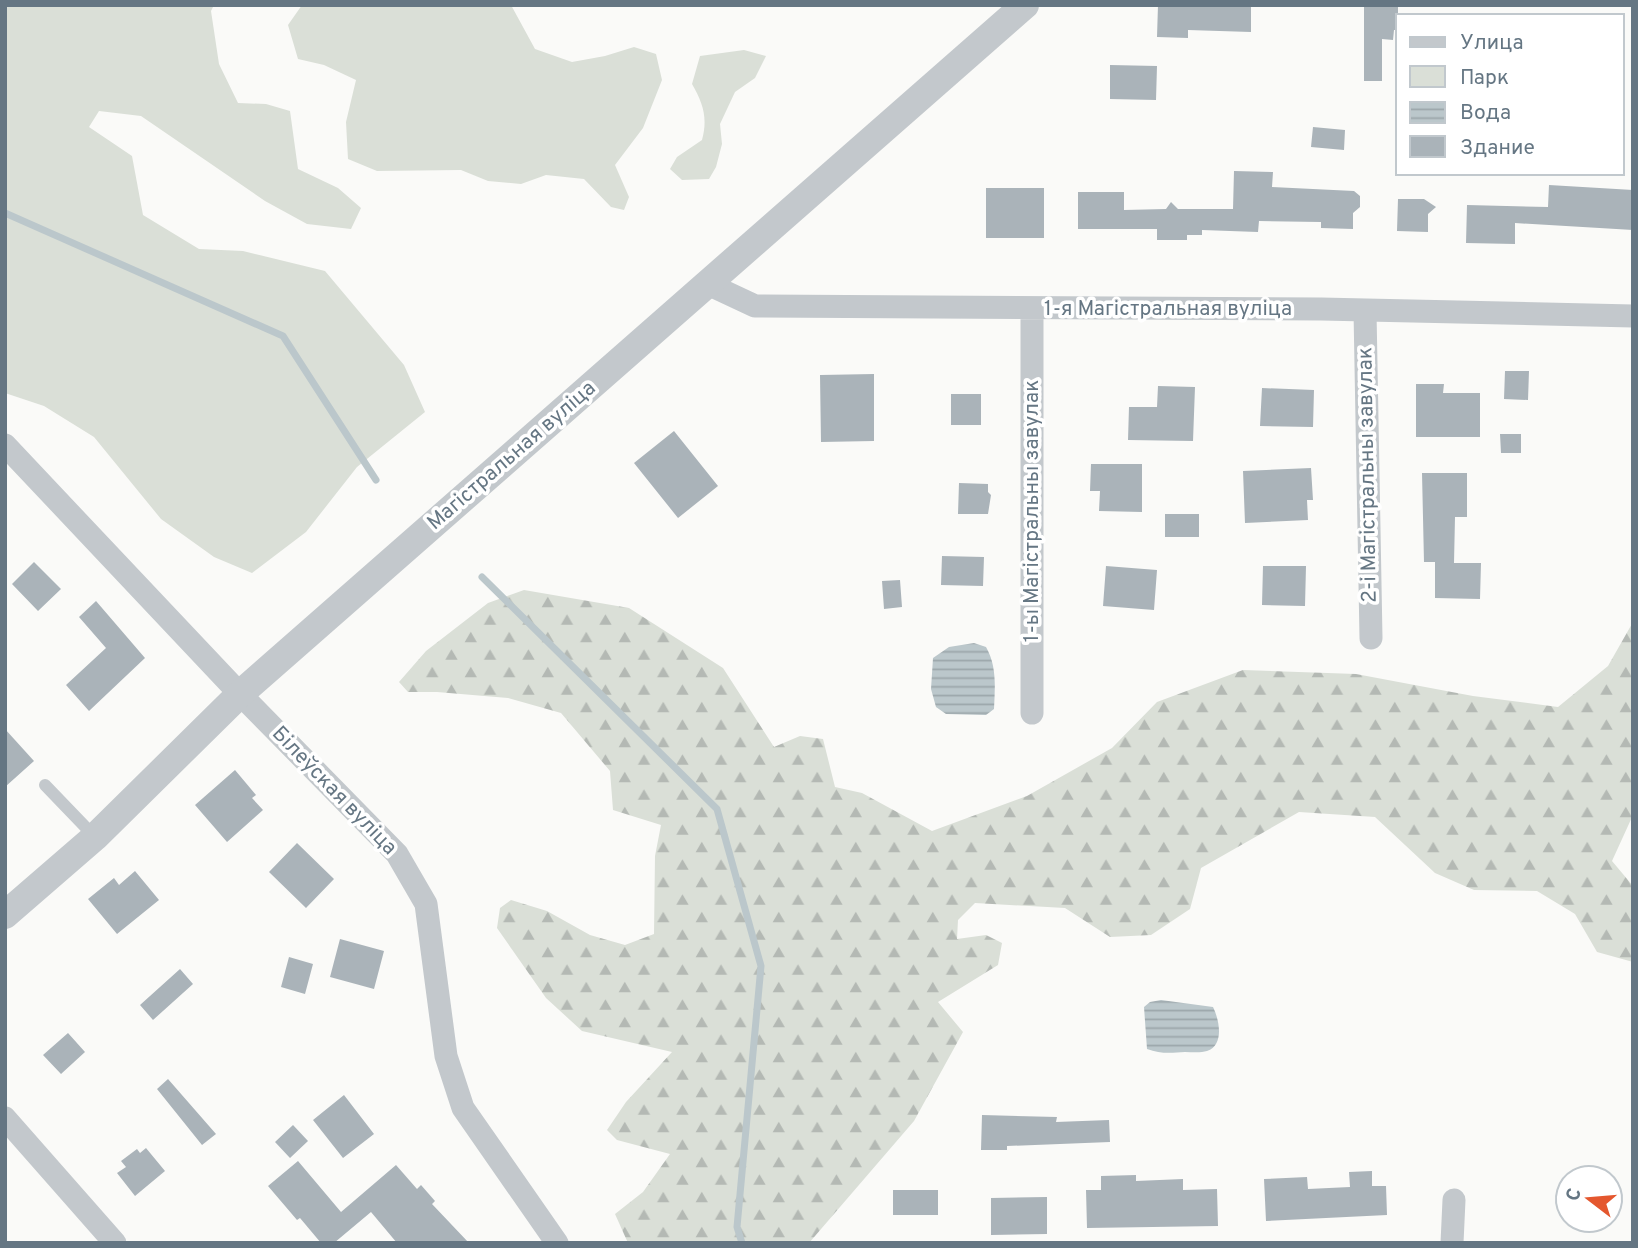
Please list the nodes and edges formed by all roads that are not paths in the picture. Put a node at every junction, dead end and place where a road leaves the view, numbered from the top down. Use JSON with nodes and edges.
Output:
{"nodes":[{"id":1,"x":1025,"y":5,"type":"edge"},
{"id":2,"x":708,"y":284,"type":"junction"},
{"id":3,"x":1032,"y":309,"type":"junction"},
{"id":4,"x":1365,"y":311,"type":"junction"},
{"id":5,"x":1633,"y":316,"type":"edge"},
{"id":6,"x":5,"y":445,"type":"edge"},
{"id":7,"x":1371,"y":638,"type":"dead end"},
{"id":8,"x":240,"y":694,"type":"junction"},
{"id":9,"x":1032,"y":713,"type":"dead end"},
{"id":10,"x":45,"y":785,"type":"dead end"},
{"id":11,"x":94,"y":837,"type":"junction"},
{"id":12,"x":5,"y":915,"type":"edge"},
{"id":13,"x":5,"y":1118,"type":"edge"},
{"id":14,"x":1454,"y":1200,"type":"dead end"},
{"id":15,"x":115,"y":1243,"type":"edge"},
{"id":16,"x":556,"y":1243,"type":"edge"},
{"id":17,"x":1452,"y":1243,"type":"edge"}],
"edges":[{"from":1,"to":2,"type":"street","name":"Магістральная вуліца"},
{"from":2,"to":3,"type":"street","name":"1-я Магістральная вуліца"},
{"from":2,"to":8,"type":"street","name":"Магістральная вуліца"},
{"from":3,"to":4,"type":"street","name":"1-я Магістральная вуліца"},
{"from":3,"to":9,"type":"street","name":"1-ы Магістральны завулак"},
{"from":4,"to":5,"type":"street","name":"1-я Магістральная вуліца"},
{"from":4,"to":7,"type":"street","name":"2-і Магістральны завулак"},
{"from":6,"to":8,"type":"street","name":"Білеўская вуліца"},
{"from":8,"to":11,"type":"street","name":"Магістральная вуліца"},
{"from":8,"to":16,"type":"street","name":"Білеўская вуліца"},
{"from":10,"to":11,"type":"lane"},
{"from":11,"to":12,"type":"street","name":"Магістральная вуліца"},
{"from":13,"to":15,"type":"street"},
{"from":14,"to":17,"type":"street"}]}
